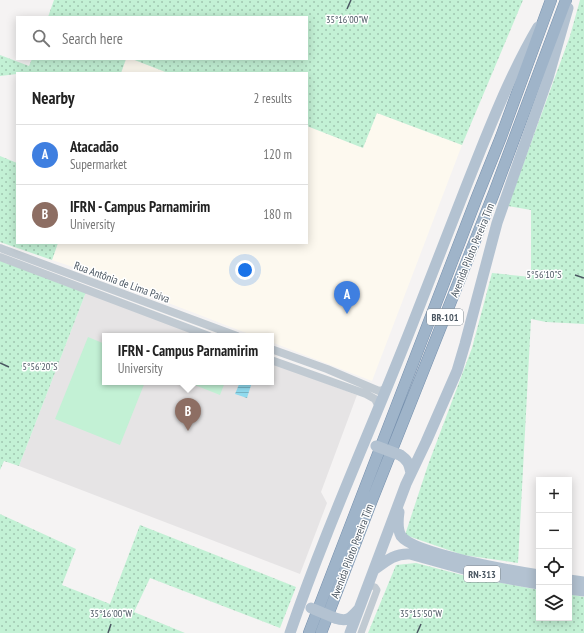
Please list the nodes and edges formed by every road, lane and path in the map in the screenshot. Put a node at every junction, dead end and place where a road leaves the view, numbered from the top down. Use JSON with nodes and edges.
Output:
{"nodes":[{"id":1,"x":566,"y":0,"type":"edge"},
{"id":2,"x":570,"y":0,"type":"edge"},
{"id":3,"x":549,"y":5,"type":"edge"},
{"id":4,"x":0,"y":248,"type":"edge"},
{"id":5,"x":0,"y":257,"type":"edge"},
{"id":6,"x":201,"y":333,"type":"edge"},
{"id":7,"x":225,"y":333,"type":"edge"},
{"id":8,"x":274,"y":350,"type":"edge"},
{"id":9,"x":274,"y":361,"type":"edge"},
{"id":10,"x":310,"y":363,"type":"junction"},
{"id":11,"x":307,"y":373,"type":"junction"},
{"id":12,"x":386,"y":389,"type":"junction"},
{"id":13,"x":379,"y":407,"type":"junction"},
{"id":14,"x":361,"y":452,"type":"junction"},
{"id":15,"x":411,"y":473,"type":"junction"},
{"id":16,"x":400,"y":501,"type":"junction"},
{"id":17,"x":374,"y":570,"type":"junction"},
{"id":18,"x":536,"y":574,"type":"edge"},
{"id":19,"x":572,"y":580,"type":"edge"},
{"id":20,"x":584,"y":582,"type":"edge"},
{"id":21,"x":536,"y":583,"type":"edge"},
{"id":22,"x":369,"y":584,"type":"junction"},
{"id":23,"x":305,"y":589,"type":"junction"},
{"id":24,"x":572,"y":589,"type":"edge"},
{"id":25,"x":584,"y":591,"type":"edge"},
{"id":26,"x":359,"y":610,"type":"junction"},
{"id":27,"x":290,"y":633,"type":"edge"},
{"id":28,"x":309,"y":633,"type":"edge"},
{"id":29,"x":321,"y":633,"type":"edge"},
{"id":30,"x":350,"y":633,"type":"edge"},
{"id":31,"x":361,"y":633,"type":"edge"}],
"edges":[{"from":1,"to":29,"type":"highway","name":"Avenida Piloto Pereira Tim","number":"BR-101"},
{"from":2,"to":15,"type":"main road"},
{"from":3,"to":12,"type":"main road"},
{"from":3,"to":28,"type":"highway","name":"Avenida Piloto Pereira Tim","number":"BR-101"},
{"from":4,"to":7,"type":"street","name":"Rua Antônia de Lima Paiva"},
{"from":5,"to":6,"type":"street","name":"Rua Antônia de Lima Paiva"},
{"from":8,"to":10,"type":"street"},
{"from":9,"to":11,"type":"street"},
{"from":10,"to":11,"type":"street"},
{"from":10,"to":12,"type":"street"},
{"from":11,"to":13,"type":"street"},
{"from":12,"to":13,"type":"main road"},
{"from":13,"to":14,"type":"main road"},
{"from":14,"to":15,"type":"main road","bridge":true},
{"from":14,"to":23,"type":"main road"},
{"from":15,"to":16,"type":"main road"},
{"from":16,"to":17,"type":"main road"},
{"from":16,"to":18,"type":"main road","number":"RN-313"},
{"from":17,"to":21,"type":"main road","number":"RN-313"},
{"from":17,"to":22,"type":"main road"},
{"from":19,"to":20,"type":"main road"},
{"from":22,"to":26,"type":"main road"},
{"from":22,"to":31,"type":"street"},
{"from":23,"to":26,"type":"main road","bridge":true},
{"from":23,"to":27,"type":"main road"},
{"from":24,"to":25,"type":"main road"},
{"from":26,"to":30,"type":"main road"}]}
